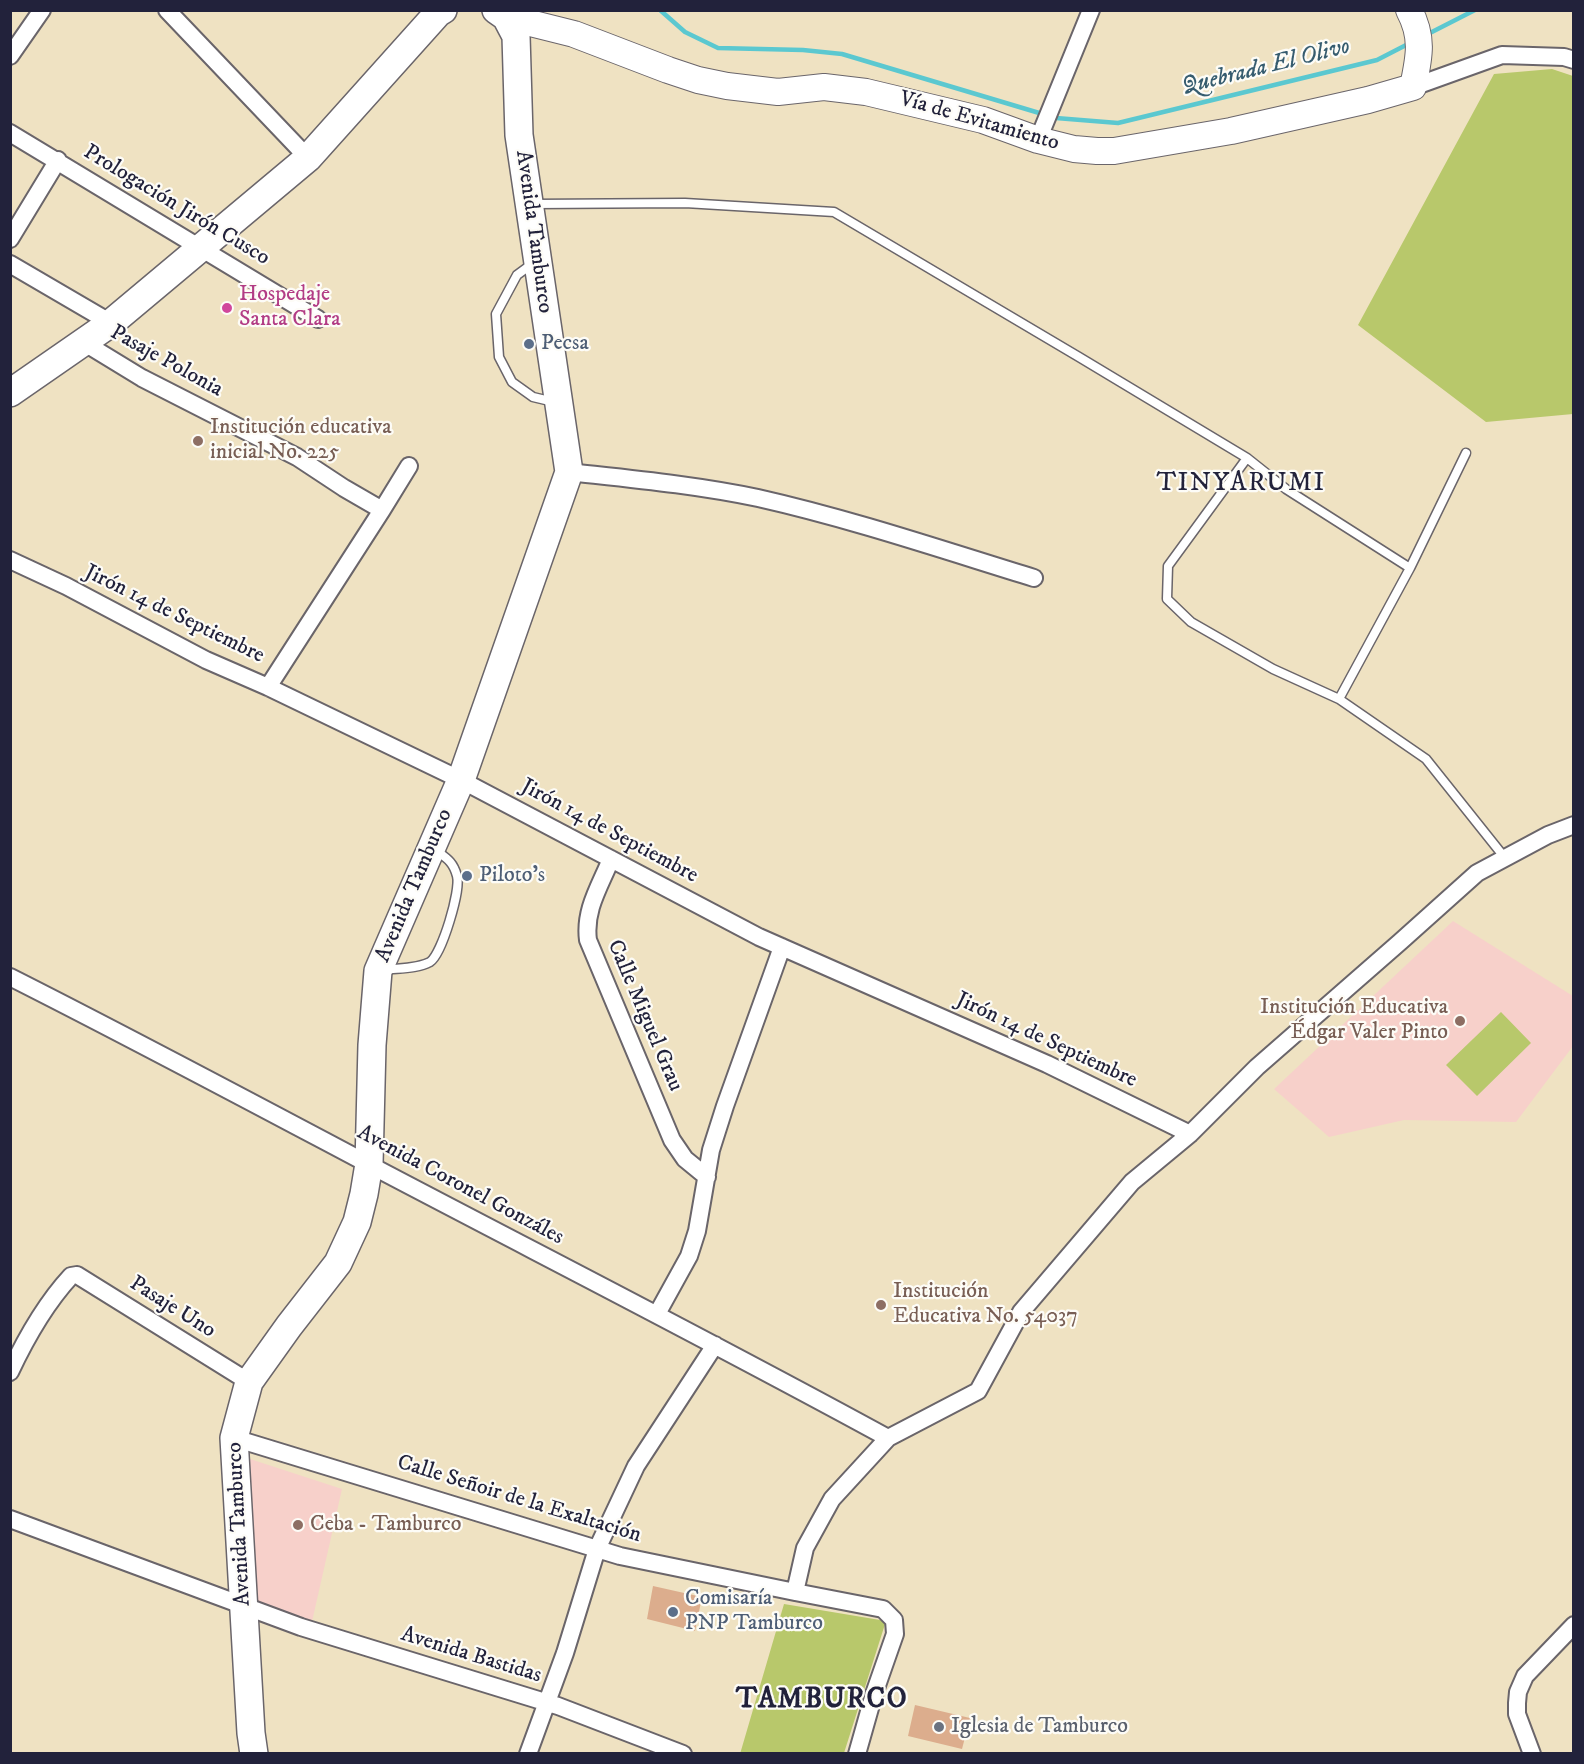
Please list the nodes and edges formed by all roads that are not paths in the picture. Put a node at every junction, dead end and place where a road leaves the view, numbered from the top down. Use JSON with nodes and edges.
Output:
{"nodes":[{"id":1,"x":42,"y":10,"type":"edge"},
{"id":2,"x":167,"y":10,"type":"edge"},
{"id":3,"x":443,"y":10,"type":"edge"},
{"id":4,"x":1091,"y":10,"type":"edge"},
{"id":5,"x":506,"y":13,"type":"edge"},
{"id":6,"x":1416,"y":28,"type":"edge"},
{"id":7,"x":10,"y":56,"type":"edge"},
{"id":8,"x":1574,"y":60,"type":"edge"},
{"id":9,"x":1413,"y":87,"type":"junction"},
{"id":10,"x":10,"y":133,"type":"edge"},
{"id":11,"x":1038,"y":140,"type":"junction"},
{"id":12,"x":308,"y":158,"type":"junction"},
{"id":13,"x":58,"y":160,"type":"junction"},
{"id":14,"x":529,"y":204,"type":"junction"},
{"id":15,"x":10,"y":238,"type":"edge"},
{"id":16,"x":201,"y":247,"type":"junction"},
{"id":17,"x":538,"y":261,"type":"junction"},
{"id":18,"x":10,"y":264,"type":"edge"},
{"id":19,"x":318,"y":319,"type":"dead end"},
{"id":20,"x":111,"y":323,"type":"junction"},
{"id":21,"x":84,"y":342,"type":"junction"},
{"id":22,"x":10,"y":393,"type":"edge"},
{"id":23,"x":559,"y":403,"type":"junction"},
{"id":24,"x":1466,"y":453,"type":"dead end"},
{"id":25,"x":1247,"y":458,"type":"junction"},
{"id":26,"x":409,"y":466,"type":"dead end"},
{"id":27,"x":569,"y":472,"type":"junction"},
{"id":28,"x":382,"y":510,"type":"junction"},
{"id":29,"x":10,"y":560,"type":"edge"},
{"id":30,"x":1410,"y":568,"type":"junction"},
{"id":31,"x":1034,"y":578,"type":"dead end"},
{"id":32,"x":268,"y":687,"type":"junction"},
{"id":33,"x":1339,"y":699,"type":"junction"},
{"id":34,"x":461,"y":780,"type":"junction"},
{"id":35,"x":1574,"y":825,"type":"edge"},
{"id":36,"x":432,"y":847,"type":"junction"},
{"id":37,"x":1504,"y":858,"type":"junction"},
{"id":38,"x":611,"y":859,"type":"junction"},
{"id":39,"x":782,"y":947,"type":"junction"},
{"id":40,"x":378,"y":971,"type":"junction"},
{"id":41,"x":10,"y":977,"type":"edge"},
{"id":42,"x":1191,"y":1134,"type":"junction"},
{"id":43,"x":369,"y":1164,"type":"junction"},
{"id":44,"x":707,"y":1177,"type":"junction"},
{"id":45,"x":657,"y":1314,"type":"junction"},
{"id":46,"x":715,"y":1345,"type":"junction"},
{"id":47,"x":10,"y":1372,"type":"edge"},
{"id":48,"x":249,"y":1382,"type":"junction"},
{"id":49,"x":234,"y":1438,"type":"junction"},
{"id":50,"x":888,"y":1438,"type":"junction"},
{"id":51,"x":10,"y":1519,"type":"edge"},
{"id":52,"x":597,"y":1549,"type":"junction"},
{"id":53,"x":795,"y":1592,"type":"junction"},
{"id":54,"x":244,"y":1607,"type":"junction"},
{"id":55,"x":1574,"y":1625,"type":"edge"},
{"id":56,"x":548,"y":1703,"type":"junction"},
{"id":57,"x":254,"y":1754,"type":"edge"},
{"id":58,"x":528,"y":1754,"type":"edge"},
{"id":59,"x":683,"y":1754,"type":"edge"},
{"id":60,"x":856,"y":1754,"type":"edge"},
{"id":61,"x":1532,"y":1754,"type":"edge"}],
"edges":[{"from":1,"to":7,"type":"street"},
{"from":2,"to":12,"type":"street"},
{"from":3,"to":12,"type":"highway"},
{"from":4,"to":11,"type":"street"},
{"from":5,"to":11,"type":"main road","name":"Vía de Evitamiento"},
{"from":5,"to":14,"type":"highway","name":"Avenida Tamburco"},
{"from":6,"to":9,"type":"main road"},
{"from":8,"to":9,"type":"street"},
{"from":9,"to":11,"type":"main road","name":"Vía de Evitamiento"},
{"from":10,"to":13,"type":"street","name":"Prologación Jirón Cusco"},
{"from":12,"to":16,"type":"highway"},
{"from":13,"to":15,"type":"street"},
{"from":13,"to":16,"type":"street","name":"Prologación Jirón Cusco"},
{"from":14,"to":17,"type":"highway","name":"Avenida Tamburco"},
{"from":14,"to":25,"type":"lane"},
{"from":16,"to":19,"type":"street","name":"Prologación Jirón Cusco"},
{"from":16,"to":20,"type":"highway"},
{"from":17,"to":23,"type":"highway","name":"Avenida Tamburco"},
{"from":17,"to":23,"type":"lane"},
{"from":18,"to":20,"type":"street"},
{"from":20,"to":21,"type":"highway"},
{"from":21,"to":22,"type":"highway"},
{"from":21,"to":28,"type":"street","name":"Pasaje Polonia"},
{"from":23,"to":27,"type":"highway","name":"Avenida Tamburco"},
{"from":24,"to":30,"type":"lane"},
{"from":25,"to":30,"type":"lane"},
{"from":25,"to":33,"type":"lane"},
{"from":26,"to":28,"type":"street"},
{"from":27,"to":31,"type":"street"},
{"from":27,"to":34,"type":"highway","name":"Avenida Tamburco"},
{"from":28,"to":32,"type":"street"},
{"from":29,"to":32,"type":"street","name":"Jirón 14 de Septiembre"},
{"from":30,"to":33,"type":"lane"},
{"from":32,"to":34,"type":"street","name":"Jirón 14 de Septiembre"},
{"from":33,"to":37,"type":"lane"},
{"from":34,"to":36,"type":"highway","name":"Avenida Tamburco"},
{"from":34,"to":38,"type":"street","name":"Jirón 14 de Septiembre"},
{"from":35,"to":37,"type":"street"},
{"from":36,"to":40,"type":"highway","name":"Avenida Tamburco"},
{"from":36,"to":40,"type":"lane"},
{"from":37,"to":42,"type":"street"},
{"from":38,"to":39,"type":"street","name":"Jirón 14 de Septiembre"},
{"from":38,"to":44,"type":"street","name":"Calle Miguel Grau"},
{"from":39,"to":42,"type":"street","name":"Jirón 14 de Septiembre"},
{"from":39,"to":44,"type":"street"},
{"from":40,"to":43,"type":"highway","name":"Avenida Tamburco"},
{"from":41,"to":43,"type":"street","name":"Avenida Coronel Gonzáles"},
{"from":42,"to":50,"type":"street"},
{"from":43,"to":45,"type":"street","name":"Avenida Coronel Gonzáles"},
{"from":43,"to":48,"type":"highway","name":"Avenida Tamburco"},
{"from":44,"to":45,"type":"street"},
{"from":45,"to":46,"type":"street","name":"Avenida Coronel Gonzáles"},
{"from":46,"to":50,"type":"street","name":"Avenida Coronel Gonzáles"},
{"from":46,"to":52,"type":"street"},
{"from":47,"to":48,"type":"street","name":"Pasaje Uno"},
{"from":48,"to":49,"type":"highway","name":"Avenida Tamburco"},
{"from":49,"to":52,"type":"street","name":"Calle Señoir de la Exaltación"},
{"from":49,"to":54,"type":"highway","name":"Avenida Tamburco"},
{"from":50,"to":53,"type":"street"},
{"from":51,"to":54,"type":"street","name":"Avenida Bastidas"},
{"from":52,"to":53,"type":"street","name":"Calle Señoir de la Exaltación"},
{"from":52,"to":56,"type":"street"},
{"from":53,"to":60,"type":"street","name":"Calle Señoir de la Exaltación"},
{"from":54,"to":56,"type":"street","name":"Avenida Bastidas"},
{"from":54,"to":57,"type":"highway","name":"Avenida Tamburco"},
{"from":55,"to":61,"type":"street"},
{"from":56,"to":58,"type":"street"},
{"from":56,"to":59,"type":"street","name":"Avenida Bastidas"}]}
